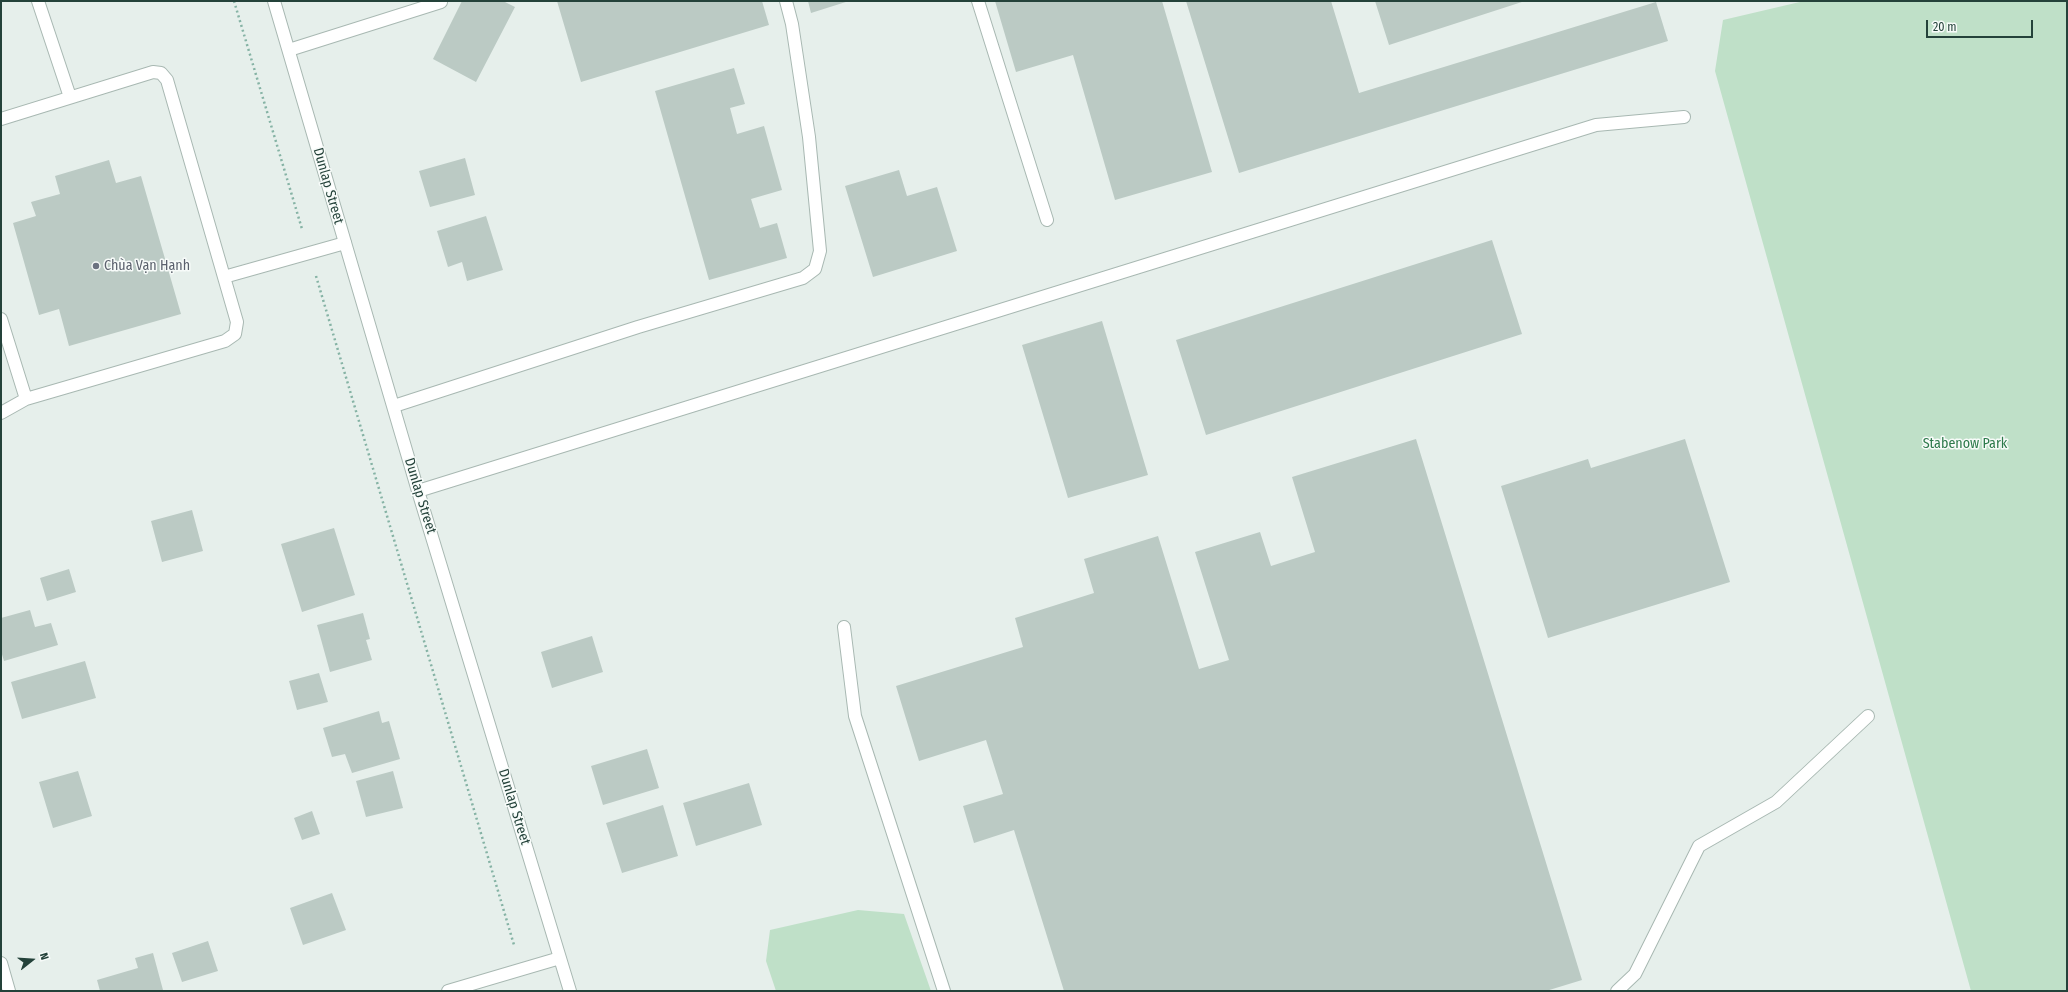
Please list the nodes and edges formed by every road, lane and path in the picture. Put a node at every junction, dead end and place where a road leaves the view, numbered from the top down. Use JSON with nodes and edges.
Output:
{"nodes":[{"id":1,"x":38,"y":1,"type":"edge"},
{"id":2,"x":234,"y":1,"type":"edge"},
{"id":3,"x":274,"y":1,"type":"edge"},
{"id":4,"x":786,"y":1,"type":"edge"},
{"id":5,"x":978,"y":1,"type":"edge"},
{"id":6,"x":442,"y":2,"type":"dead end"},
{"id":7,"x":289,"y":50,"type":"junction"},
{"id":8,"x":70,"y":97,"type":"junction"},
{"id":9,"x":1684,"y":116,"type":"dead end"},
{"id":10,"x":1,"y":119,"type":"edge"},
{"id":11,"x":1047,"y":220,"type":"dead end"},
{"id":12,"x":345,"y":243,"type":"junction"},
{"id":13,"x":309,"y":254,"type":"junction"},
{"id":14,"x":224,"y":277,"type":"junction"},
{"id":15,"x":1,"y":319,"type":"edge"},
{"id":16,"x":26,"y":399,"type":"junction"},
{"id":17,"x":394,"y":406,"type":"junction"},
{"id":18,"x":1,"y":413,"type":"edge"},
{"id":19,"x":418,"y":491,"type":"junction"},
{"id":20,"x":844,"y":627,"type":"dead end"},
{"id":21,"x":1868,"y":716,"type":"dead end"},
{"id":22,"x":560,"y":958,"type":"junction"},
{"id":23,"x":1,"y":963,"type":"edge"},
{"id":24,"x":522,"y":969,"type":"junction"},
{"id":25,"x":10,"y":991,"type":"edge"},
{"id":26,"x":448,"y":991,"type":"edge"},
{"id":27,"x":570,"y":991,"type":"edge"},
{"id":28,"x":944,"y":991,"type":"edge"},
{"id":29,"x":1617,"y":991,"type":"edge"}],
"edges":[{"from":1,"to":8,"type":"street"},
{"from":2,"to":13,"type":"path"},
{"from":3,"to":7,"type":"street","name":"Dunlap Street"},
{"from":4,"to":17,"type":"street"},
{"from":5,"to":11,"type":"street"},
{"from":6,"to":7,"type":"street"},
{"from":7,"to":12,"type":"street","name":"Dunlap Street"},
{"from":8,"to":10,"type":"street"},
{"from":8,"to":14,"type":"street"},
{"from":9,"to":19,"type":"street"},
{"from":12,"to":13,"type":"street"},
{"from":12,"to":17,"type":"street","name":"Dunlap Street"},
{"from":13,"to":14,"type":"street"},
{"from":13,"to":24,"type":"path"},
{"from":14,"to":16,"type":"street"},
{"from":15,"to":16,"type":"street"},
{"from":16,"to":18,"type":"street"},
{"from":17,"to":19,"type":"street","name":"Dunlap Street"},
{"from":19,"to":22,"type":"street","name":"Dunlap Street"},
{"from":20,"to":28,"type":"street"},
{"from":21,"to":29,"type":"street"},
{"from":22,"to":24,"type":"street"},
{"from":22,"to":27,"type":"street","name":"Dunlap Street"},
{"from":23,"to":25,"type":"street"},
{"from":24,"to":26,"type":"street"}]}
